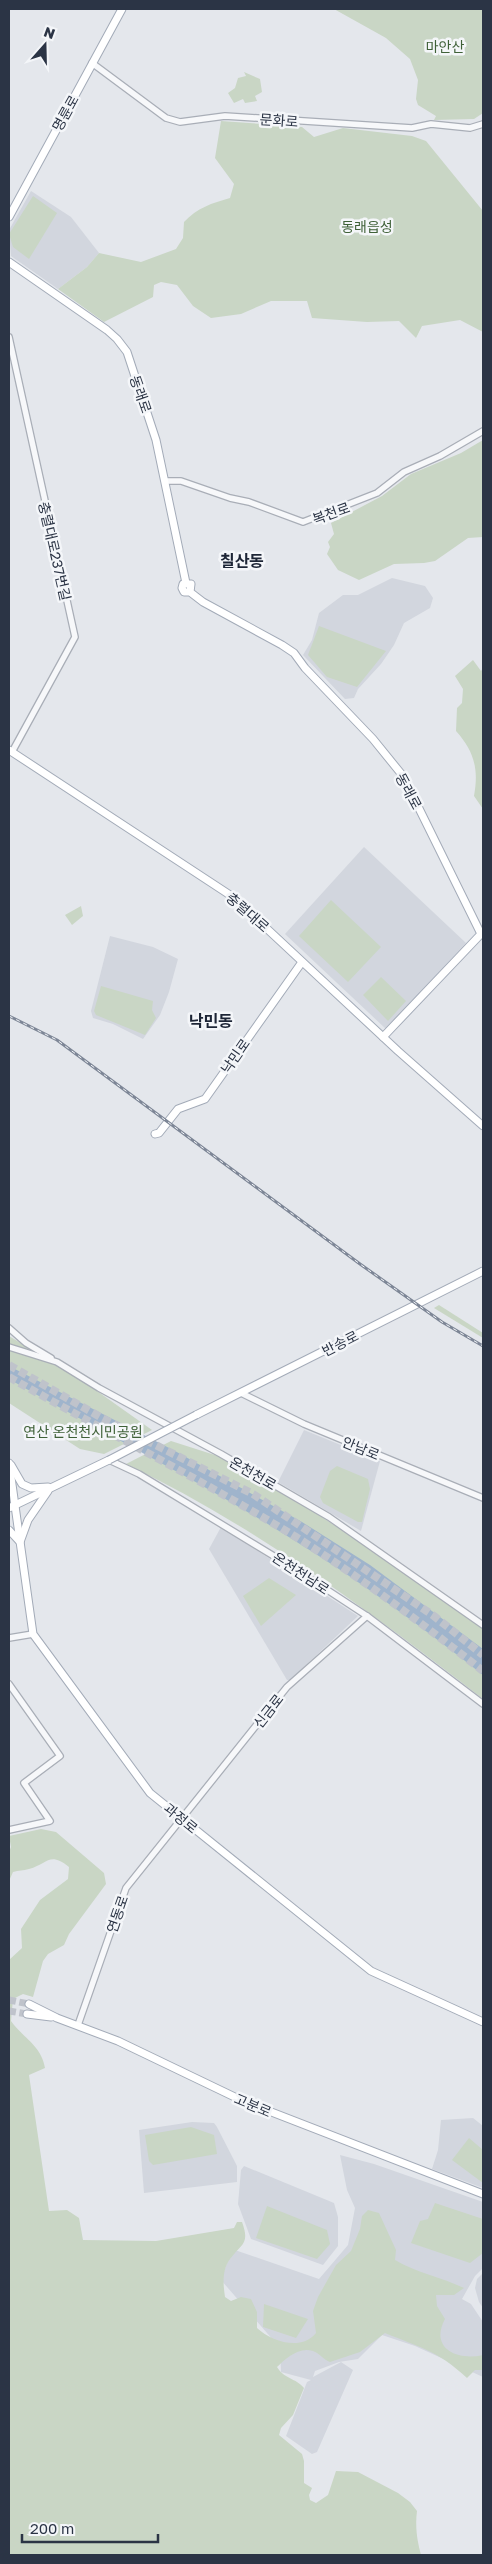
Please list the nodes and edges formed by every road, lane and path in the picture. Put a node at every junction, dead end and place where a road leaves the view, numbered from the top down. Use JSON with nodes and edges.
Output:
{"nodes":[{"id":1,"x":122,"y":9,"type":"edge"},
{"id":2,"x":92,"y":63,"type":"junction"},
{"id":3,"x":483,"y":124,"type":"edge"},
{"id":4,"x":9,"y":217,"type":"edge"},
{"id":5,"x":9,"y":262,"type":"edge"},
{"id":6,"x":9,"y":337,"type":"edge"},
{"id":7,"x":483,"y":431,"type":"edge"},
{"id":8,"x":166,"y":481,"type":"junction"},
{"id":9,"x":10,"y":751,"type":"edge"},
{"id":10,"x":302,"y":962,"type":"junction"},
{"id":11,"x":383,"y":1037,"type":"junction"},
{"id":12,"x":483,"y":1128,"type":"edge"},
{"id":13,"x":155,"y":1134,"type":"dead end"},
{"id":14,"x":483,"y":1271,"type":"edge"},
{"id":15,"x":9,"y":1328,"type":"edge"},
{"id":16,"x":9,"y":1347,"type":"edge"},
{"id":17,"x":57,"y":1362,"type":"junction"},
{"id":18,"x":241,"y":1393,"type":"junction"},
{"id":19,"x":9,"y":1459,"type":"edge"},
{"id":20,"x":108,"y":1460,"type":"junction"},
{"id":21,"x":9,"y":1463,"type":"edge"},
{"id":22,"x":51,"y":1487,"type":"junction"},
{"id":23,"x":483,"y":1498,"type":"edge"},
{"id":24,"x":12,"y":1507,"type":"edge"},
{"id":25,"x":9,"y":1530,"type":"edge"},
{"id":26,"x":20,"y":1542,"type":"junction"},
{"id":27,"x":367,"y":1616,"type":"junction"},
{"id":28,"x":483,"y":1625,"type":"edge"},
{"id":29,"x":33,"y":1634,"type":"junction"},
{"id":30,"x":9,"y":1638,"type":"edge"},
{"id":31,"x":9,"y":1684,"type":"edge"},
{"id":32,"x":483,"y":1704,"type":"edge"},
{"id":33,"x":182,"y":1819,"type":"junction"},
{"id":34,"x":9,"y":1830,"type":"edge"},
{"id":35,"x":29,"y":2004,"type":"tunnel mouth"},
{"id":36,"x":27,"y":2014,"type":"tunnel mouth"},
{"id":37,"x":57,"y":2018,"type":"junction"},
{"id":38,"x":483,"y":2022,"type":"edge"},
{"id":39,"x":78,"y":2024,"type":"junction"},
{"id":40,"x":483,"y":2194,"type":"edge"}],
"edges":[{"from":1,"to":2,"type":"main road","name":"명륜로"},
{"from":2,"to":3,"type":"street","name":"문화로"},
{"from":2,"to":4,"type":"main road","name":"명륜로"},
{"from":5,"to":8,"type":"main road","name":"동래로"},
{"from":6,"to":9,"type":"street","name":"충렬대로237번길"},
{"from":7,"to":8,"type":"street","name":"복천로"},
{"from":8,"to":11,"type":"main road","name":"동래로"},
{"from":9,"to":10,"type":"main road","name":"충렬대로"},
{"from":10,"to":11,"type":"main road","name":"충렬대로"},
{"from":10,"to":13,"type":"main road","name":"낙민로"},
{"from":11,"to":12,"type":"main road","name":"충렬대로"},
{"from":14,"to":18,"type":"main road","name":"반송로"},
{"from":15,"to":17,"type":"street"},
{"from":16,"to":17,"type":"street","name":"온천천로"},
{"from":17,"to":28,"type":"street","name":"온천천로"},
{"from":18,"to":20,"type":"main road","name":"반송로","bridge":true},
{"from":18,"to":23,"type":"street","name":"안남로"},
{"from":19,"to":22,"type":"main road"},
{"from":20,"to":22,"type":"main road"},
{"from":20,"to":27,"type":"street","name":"온천천남로"},
{"from":21,"to":24,"type":"main road","name":"과정로"},
{"from":22,"to":24,"type":"main road"},
{"from":22,"to":26,"type":"main road"},
{"from":24,"to":26,"type":"main road","name":"과정로"},
{"from":25,"to":26,"type":"main road"},
{"from":26,"to":29,"type":"main road","name":"과정로"},
{"from":27,"to":32,"type":"street","name":"온천천남로"},
{"from":27,"to":33,"type":"street","name":"신금로"},
{"from":29,"to":30,"type":"street"},
{"from":29,"to":33,"type":"main road","name":"과정로"},
{"from":31,"to":34,"type":"street"},
{"from":33,"to":38,"type":"main road","name":"과정로"},
{"from":33,"to":39,"type":"street","name":"연동로"},
{"from":35,"to":37,"type":"main road","name":"고분로"},
{"from":36,"to":37,"type":"main road"},
{"from":37,"to":39,"type":"main road","name":"고분로"},
{"from":39,"to":40,"type":"main road","name":"고분로"}]}
